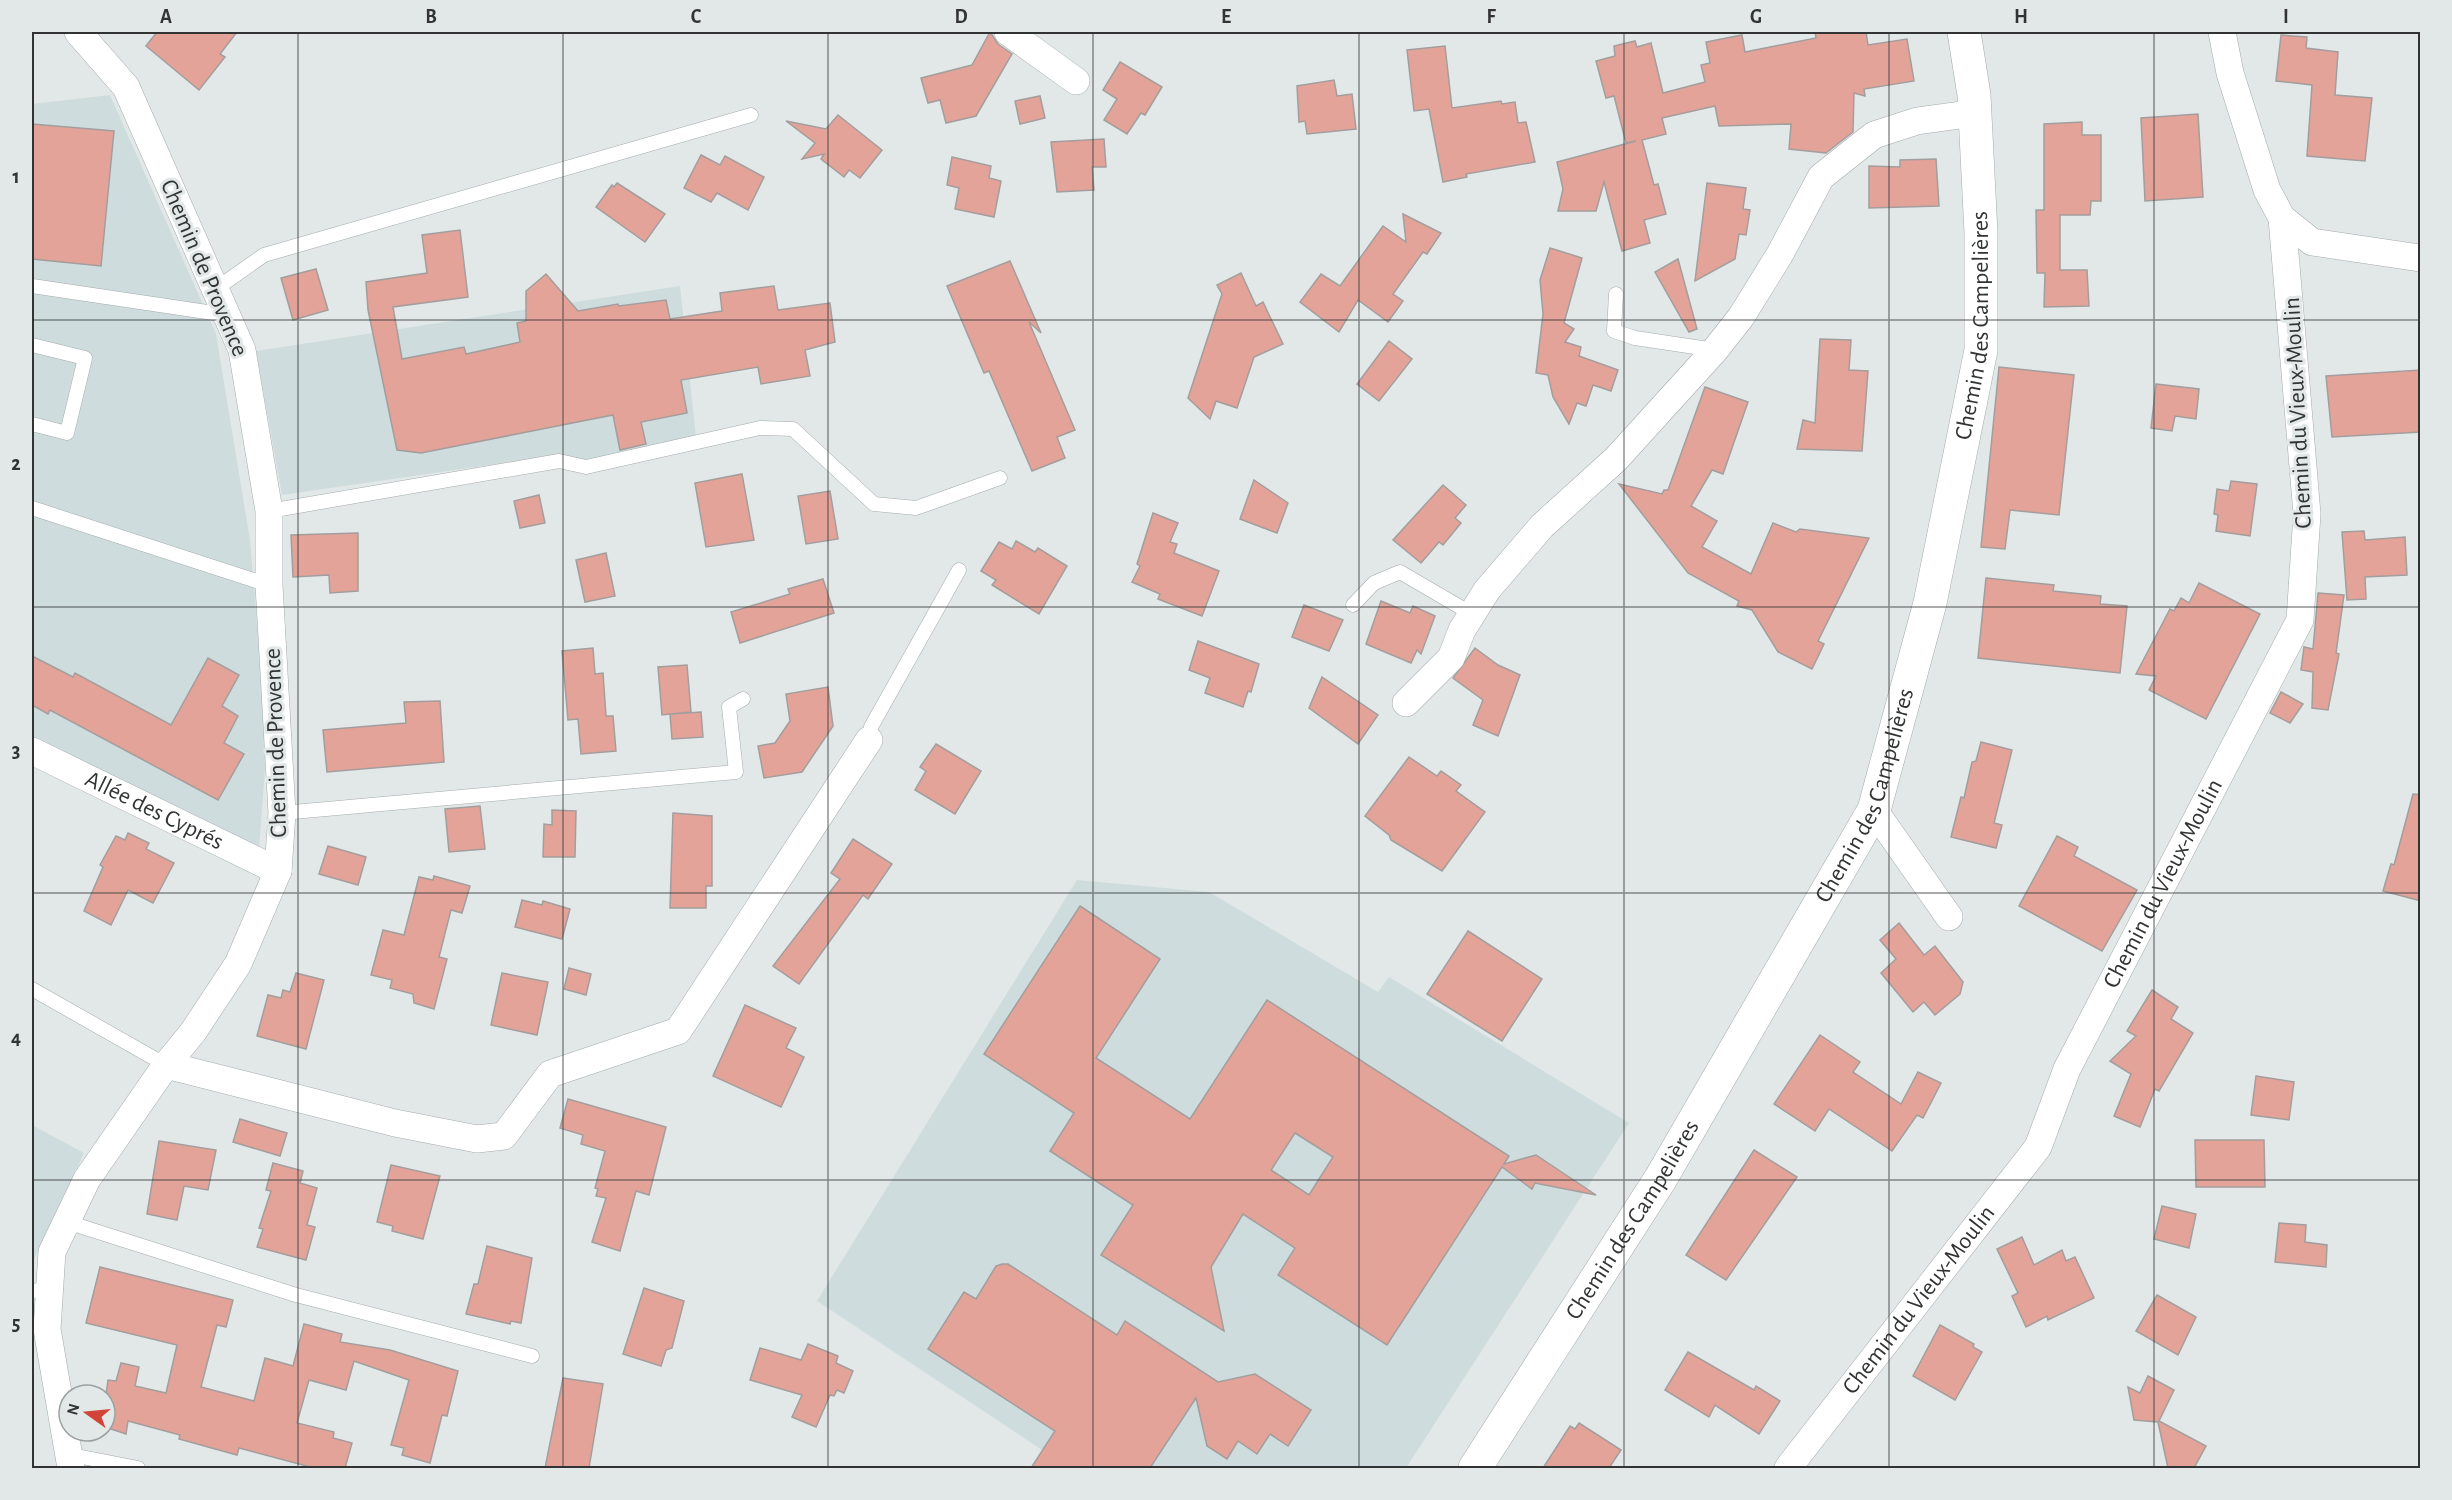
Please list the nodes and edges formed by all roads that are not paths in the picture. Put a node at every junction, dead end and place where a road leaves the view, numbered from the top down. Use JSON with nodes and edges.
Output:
{"nodes":[{"id":1,"x":78,"y":32,"type":"edge"},
{"id":2,"x":1008,"y":32,"type":"edge"},
{"id":3,"x":1964,"y":32,"type":"edge"},
{"id":4,"x":2222,"y":32,"type":"edge"},
{"id":5,"x":1076,"y":81,"type":"dead end"},
{"id":6,"x":1975,"y":113,"type":"junction"},
{"id":7,"x":751,"y":115,"type":"dead end"},
{"id":8,"x":2282,"y":218,"type":"junction"},
{"id":9,"x":2421,"y":258,"type":"edge"},
{"id":10,"x":32,"y":286,"type":"edge"},
{"id":11,"x":217,"y":288,"type":"junction"},
{"id":12,"x":1617,"y":294,"type":"dead end"},
{"id":13,"x":229,"y":315,"type":"junction"},
{"id":14,"x":32,"y":345,"type":"edge"},
{"id":15,"x":1715,"y":350,"type":"junction"},
{"id":16,"x":32,"y":424,"type":"edge"},
{"id":17,"x":1000,"y":478,"type":"dead end"},
{"id":18,"x":32,"y":507,"type":"edge"},
{"id":19,"x":269,"y":511,"type":"junction"},
{"id":20,"x":959,"y":570,"type":"dead end"},
{"id":21,"x":269,"y":585,"type":"junction"},
{"id":22,"x":1353,"y":605,"type":"dead end"},
{"id":23,"x":1472,"y":614,"type":"junction"},
{"id":24,"x":743,"y":699,"type":"dead end"},
{"id":25,"x":1406,"y":703,"type":"dead end"},
{"id":26,"x":868,"y":740,"type":"joint"},
{"id":27,"x":32,"y":751,"type":"edge"},
{"id":28,"x":1874,"y":810,"type":"junction"},
{"id":29,"x":282,"y":813,"type":"junction"},
{"id":30,"x":278,"y":871,"type":"junction"},
{"id":31,"x":1949,"y":916,"type":"dead end"},
{"id":32,"x":32,"y":989,"type":"edge"},
{"id":33,"x":166,"y":1065,"type":"junction"},
{"id":34,"x":67,"y":1222,"type":"junction"},
{"id":35,"x":40,"y":1290,"type":"edge"},
{"id":36,"x":532,"y":1356,"type":"dead end"},
{"id":37,"x":70,"y":1464,"type":"edge"},
{"id":38,"x":138,"y":1468,"type":"edge"},
{"id":39,"x":1475,"y":1468,"type":"edge"},
{"id":40,"x":1788,"y":1468,"type":"edge"}],
"edges":[{"from":1,"to":11,"type":"street","name":"Chemin de Provence"},
{"from":2,"to":5,"type":"street"},
{"from":3,"to":6,"type":"main road","name":"Chemin des Campelières"},
{"from":4,"to":8,"type":"street"},
{"from":6,"to":15,"type":"street"},
{"from":6,"to":28,"type":"main road","name":"Chemin des Campelières"},
{"from":7,"to":11,"type":"lane"},
{"from":8,"to":9,"type":"street"},
{"from":8,"to":40,"type":"street","name":"Chemin du Vieux-Moulin"},
{"from":10,"to":13,"type":"lane"},
{"from":11,"to":13,"type":"street","name":"Chemin de Provence"},
{"from":12,"to":15,"type":"lane"},
{"from":13,"to":19,"type":"street","name":"Chemin de Provence"},
{"from":14,"to":16,"type":"lane"},
{"from":15,"to":23,"type":"street"},
{"from":17,"to":19,"type":"lane"},
{"from":18,"to":21,"type":"lane"},
{"from":19,"to":21,"type":"street","name":"Chemin de Provence"},
{"from":20,"to":26,"type":"lane"},
{"from":21,"to":29,"type":"street","name":"Chemin de Provence"},
{"from":22,"to":23,"type":"lane"},
{"from":23,"to":25,"type":"street"},
{"from":24,"to":29,"type":"lane"},
{"from":26,"to":33,"type":"street"},
{"from":27,"to":30,"type":"street","name":"Allée des Cyprés"},
{"from":28,"to":31,"type":"street"},
{"from":28,"to":39,"type":"main road","name":"Chemin des Campelières"},
{"from":29,"to":30,"type":"street","name":"Chemin de Provence"},
{"from":30,"to":33,"type":"street","name":"Chemin de Provence"},
{"from":32,"to":33,"type":"lane"},
{"from":33,"to":34,"type":"street","name":"Chemin de Provence"},
{"from":34,"to":35,"type":"street","name":"Chemin de Provence"},
{"from":34,"to":36,"type":"lane"},
{"from":35,"to":37,"type":"street","name":"Chemin de Provence"},
{"from":37,"to":38,"type":"lane"}]}
